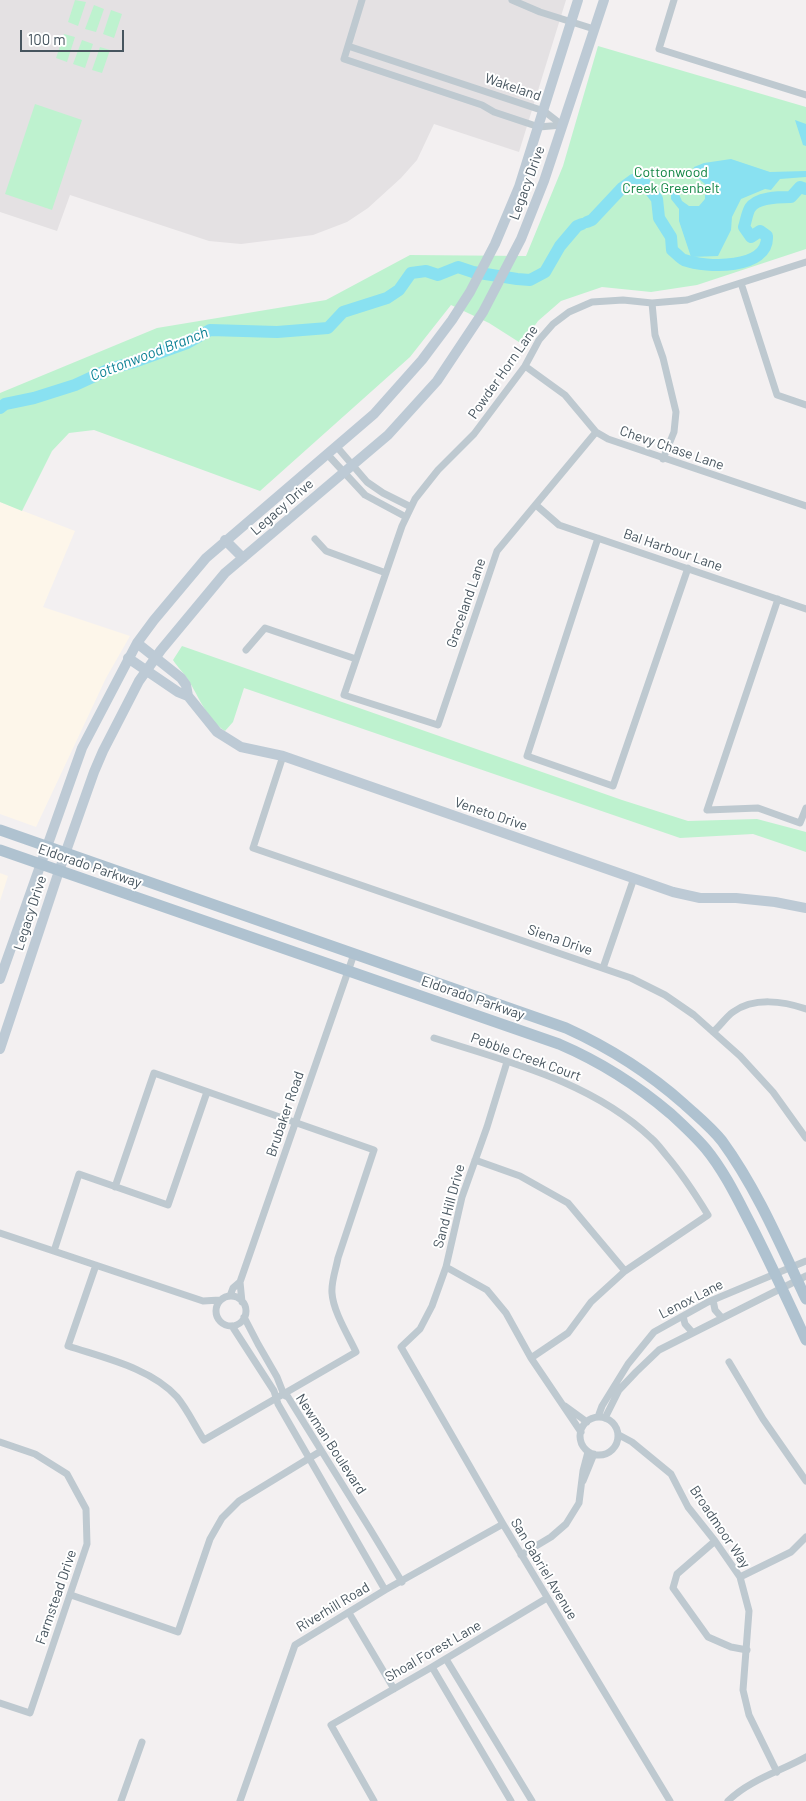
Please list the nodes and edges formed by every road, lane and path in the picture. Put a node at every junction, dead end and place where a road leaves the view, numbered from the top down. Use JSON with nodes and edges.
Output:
{"nodes":[{"id":1,"x":362,"y":0,"type":"edge"},
{"id":2,"x":512,"y":0,"type":"edge"},
{"id":3,"x":578,"y":0,"type":"edge"},
{"id":4,"x":604,"y":0,"type":"edge"},
{"id":5,"x":674,"y":0,"type":"edge"},
{"id":6,"x":572,"y":22,"type":"junction"},
{"id":7,"x":594,"y":29,"type":"junction"},
{"id":8,"x":348,"y":46,"type":"junction"},
{"id":9,"x":486,"y":91,"type":"junction"},
{"id":10,"x":806,"y":95,"type":"edge"},
{"id":11,"x":482,"y":105,"type":"junction"},
{"id":12,"x":544,"y":111,"type":"junction"},
{"id":13,"x":539,"y":126,"type":"junction"},
{"id":14,"x":562,"y":126,"type":"junction"},
{"id":15,"x":806,"y":262,"type":"edge"},
{"id":16,"x":741,"y":283,"type":"junction"},
{"id":17,"x":652,"y":303,"type":"junction"},
{"id":18,"x":525,"y":366,"type":"junction"},
{"id":19,"x":806,"y":405,"type":"edge"},
{"id":20,"x":596,"y":432,"type":"junction"},
{"id":21,"x":337,"y":447,"type":"junction"},
{"id":22,"x":328,"y":455,"type":"junction"},
{"id":23,"x":663,"y":459,"type":"junction"},
{"id":24,"x":352,"y":465,"type":"junction"},
{"id":25,"x":343,"y":472,"type":"junction"},
{"id":26,"x":536,"y":505,"type":"junction"},
{"id":27,"x":806,"y":506,"type":"edge"},
{"id":28,"x":411,"y":507,"type":"junction"},
{"id":29,"x":406,"y":517,"type":"junction"},
{"id":30,"x":598,"y":538,"type":"junction"},
{"id":31,"x":315,"y":539,"type":"dead end"},
{"id":32,"x":225,"y":540,"type":"junction"},
{"id":33,"x":243,"y":558,"type":"junction"},
{"id":34,"x":688,"y":568,"type":"junction"},
{"id":35,"x":386,"y":573,"type":"junction"},
{"id":36,"x":778,"y":599,"type":"junction"},
{"id":37,"x":806,"y":609,"type":"edge"},
{"id":38,"x":137,"y":644,"type":"junction"},
{"id":39,"x":246,"y":650,"type":"dead end"},
{"id":40,"x":156,"y":657,"type":"junction"},
{"id":41,"x":128,"y":658,"type":"junction"},
{"id":42,"x":356,"y":659,"type":"junction"},
{"id":43,"x":146,"y":670,"type":"junction"},
{"id":44,"x":344,"y":694,"type":"joint"},
{"id":45,"x":188,"y":696,"type":"junction"},
{"id":46,"x":284,"y":756,"type":"junction"},
{"id":47,"x":806,"y":808,"type":"edge"},
{"id":48,"x":0,"y":830,"type":"edge"},
{"id":49,"x":46,"y":847,"type":"junction"},
{"id":50,"x":0,"y":850,"type":"edge"},
{"id":51,"x":65,"y":854,"type":"junction"},
{"id":52,"x":40,"y":864,"type":"junction"},
{"id":53,"x":59,"y":871,"type":"junction"},
{"id":54,"x":634,"y":878,"type":"junction"},
{"id":55,"x":806,"y":908,"type":"edge"},
{"id":56,"x":354,"y":954,"type":"junction"},
{"id":57,"x":603,"y":968,"type":"junction"},
{"id":58,"x":348,"y":970,"type":"junction"},
{"id":59,"x":0,"y":979,"type":"edge"},
{"id":60,"x":806,"y":1009,"type":"edge"},
{"id":61,"x":3,"y":1032,"type":"edge"},
{"id":62,"x":714,"y":1032,"type":"junction"},
{"id":63,"x":434,"y":1038,"type":"dead end"},
{"id":64,"x":0,"y":1049,"type":"edge"},
{"id":65,"x":507,"y":1062,"type":"junction"},
{"id":66,"x":207,"y":1092,"type":"junction"},
{"id":67,"x":296,"y":1122,"type":"junction"},
{"id":68,"x":806,"y":1138,"type":"edge"},
{"id":69,"x":475,"y":1160,"type":"junction"},
{"id":70,"x":114,"y":1187,"type":"junction"},
{"id":71,"x":0,"y":1233,"type":"edge"},
{"id":72,"x":54,"y":1251,"type":"junction"},
{"id":73,"x":806,"y":1261,"type":"edge"},
{"id":74,"x":96,"y":1265,"type":"junction"},
{"id":75,"x":446,"y":1268,"type":"junction"},
{"id":76,"x":791,"y":1268,"type":"junction"},
{"id":77,"x":625,"y":1271,"type":"junction"},
{"id":78,"x":776,"y":1274,"type":"junction"},
{"id":79,"x":802,"y":1278,"type":"edge"},
{"id":80,"x":240,"y":1282,"type":"junction"},
{"id":81,"x":782,"y":1288,"type":"junction"},
{"id":82,"x":230,"y":1296,"type":"junction"},
{"id":83,"x":806,"y":1299,"type":"edge"},
{"id":84,"x":220,"y":1300,"type":"junction"},
{"id":85,"x":713,"y":1300,"type":"junction"},
{"id":86,"x":203,"y":1301,"type":"junction"},
{"id":87,"x":242,"y":1302,"type":"junction"},
{"id":88,"x":216,"y":1313,"type":"junction"},
{"id":89,"x":683,"y":1316,"type":"junction"},
{"id":90,"x":244,"y":1317,"type":"junction"},
{"id":91,"x":722,"y":1318,"type":"junction"},
{"id":92,"x":232,"y":1326,"type":"junction"},
{"id":93,"x":693,"y":1332,"type":"junction"},
{"id":94,"x":806,"y":1340,"type":"edge"},
{"id":95,"x":401,"y":1347,"type":"joint"},
{"id":96,"x":531,"y":1358,"type":"junction"},
{"id":97,"x":729,"y":1362,"type":"dead end"},
{"id":98,"x":281,"y":1396,"type":"junction"},
{"id":99,"x":561,"y":1403,"type":"junction"},
{"id":100,"x":602,"y":1417,"type":"junction"},
{"id":101,"x":587,"y":1422,"type":"junction"},
{"id":102,"x":581,"y":1432,"type":"junction"},
{"id":103,"x":618,"y":1438,"type":"junction"},
{"id":104,"x":0,"y":1442,"type":"edge"},
{"id":105,"x":322,"y":1451,"type":"junction"},
{"id":106,"x":591,"y":1453,"type":"junction"},
{"id":107,"x":309,"y":1460,"type":"junction"},
{"id":108,"x":806,"y":1481,"type":"edge"},
{"id":109,"x":503,"y":1524,"type":"junction"},
{"id":110,"x":806,"y":1537,"type":"edge"},
{"id":111,"x":715,"y":1541,"type":"junction"},
{"id":112,"x":521,"y":1555,"type":"junction"},
{"id":113,"x":740,"y":1578,"type":"junction"},
{"id":114,"x":402,"y":1582,"type":"junction"},
{"id":115,"x":385,"y":1590,"type":"junction"},
{"id":116,"x":70,"y":1595,"type":"junction"},
{"id":117,"x":547,"y":1598,"type":"junction"},
{"id":118,"x":348,"y":1613,"type":"junction"},
{"id":119,"x":747,"y":1650,"type":"junction"},
{"id":120,"x":446,"y":1659,"type":"junction"},
{"id":121,"x":432,"y":1667,"type":"junction"},
{"id":122,"x":394,"y":1689,"type":"junction"},
{"id":123,"x":0,"y":1703,"type":"edge"},
{"id":124,"x":142,"y":1742,"type":"dead end"},
{"id":125,"x":806,"y":1757,"type":"edge"},
{"id":126,"x":777,"y":1772,"type":"junction"},
{"id":127,"x":121,"y":1801,"type":"edge"},
{"id":128,"x":240,"y":1801,"type":"edge"},
{"id":129,"x":374,"y":1801,"type":"edge"},
{"id":130,"x":511,"y":1801,"type":"edge"},
{"id":131,"x":532,"y":1801,"type":"edge"},
{"id":132,"x":670,"y":1801,"type":"edge"},
{"id":133,"x":728,"y":1801,"type":"edge"}],
"edges":[{"from":1,"to":8,"type":"street"},
{"from":2,"to":6,"type":"street"},
{"from":3,"to":6,"type":"main road","name":"Legacy Drive"},
{"from":4,"to":7,"type":"main road","name":"Legacy Drive"},
{"from":5,"to":10,"type":"street"},
{"from":6,"to":7,"type":"street"},
{"from":6,"to":12,"type":"main road","name":"Legacy Drive"},
{"from":7,"to":14,"type":"main road","name":"Legacy Drive"},
{"from":8,"to":9,"type":"street","name":"Wakeland"},
{"from":8,"to":11,"type":"street","name":"Wakeland"},
{"from":9,"to":11,"type":"street"},
{"from":9,"to":12,"type":"street","name":"Wakeland"},
{"from":11,"to":13,"type":"street","name":"Wakeland"},
{"from":12,"to":13,"type":"main road","name":"Legacy Drive"},
{"from":12,"to":14,"type":"street","name":"Wakeland"},
{"from":13,"to":14,"type":"street","name":"Wakeland"},
{"from":13,"to":21,"type":"main road","name":"Legacy Drive"},
{"from":14,"to":24,"type":"main road","name":"Legacy Drive"},
{"from":15,"to":16,"type":"street","name":"Powder Horn Lane"},
{"from":16,"to":17,"type":"street","name":"Powder Horn Lane"},
{"from":16,"to":19,"type":"street"},
{"from":17,"to":18,"type":"street","name":"Powder Horn Lane"},
{"from":17,"to":23,"type":"street"},
{"from":18,"to":20,"type":"street","name":"Chevy Chase Lane"},
{"from":18,"to":28,"type":"street","name":"Powder Horn Lane"},
{"from":20,"to":23,"type":"street","name":"Chevy Chase Lane"},
{"from":20,"to":26,"type":"street","name":"Graceland Lane"},
{"from":21,"to":22,"type":"main road","name":"Legacy Drive"},
{"from":21,"to":24,"type":"street"},
{"from":22,"to":25,"type":"street"},
{"from":22,"to":32,"type":"main road","name":"Legacy Drive"},
{"from":23,"to":27,"type":"street","name":"Chevy Chase Lane"},
{"from":24,"to":25,"type":"main road","name":"Legacy Drive"},
{"from":24,"to":28,"type":"street"},
{"from":25,"to":29,"type":"street"},
{"from":25,"to":33,"type":"main road","name":"Legacy Drive"},
{"from":26,"to":30,"type":"street","name":"Bal Harbour Lane"},
{"from":26,"to":44,"type":"street","name":"Graceland Lane"},
{"from":28,"to":29,"type":"street","name":"Powder Horn Lane"},
{"from":29,"to":35,"type":"street","name":"Powder Horn Lane"},
{"from":30,"to":34,"type":"street","name":"Bal Harbour Lane"},
{"from":30,"to":34,"type":"street"},
{"from":31,"to":35,"type":"street"},
{"from":32,"to":33,"type":"main road"},
{"from":32,"to":38,"type":"main road","name":"Legacy Drive"},
{"from":33,"to":40,"type":"main road","name":"Legacy Drive"},
{"from":34,"to":36,"type":"street","name":"Bal Harbour Lane"},
{"from":35,"to":42,"type":"street","name":"Powder Horn Lane"},
{"from":36,"to":37,"type":"street","name":"Bal Harbour Lane"},
{"from":36,"to":47,"type":"street"},
{"from":38,"to":40,"type":"main road","name":"Veneto Drive"},
{"from":38,"to":41,"type":"main road","name":"Legacy Drive"},
{"from":39,"to":42,"type":"street"},
{"from":40,"to":43,"type":"main road","name":"Legacy Drive"},
{"from":40,"to":45,"type":"main road","name":"Veneto Drive"},
{"from":41,"to":43,"type":"main road","name":"Veneto Drive"},
{"from":41,"to":49,"type":"main road","name":"Legacy Drive"},
{"from":42,"to":44,"type":"street","name":"Powder Horn Lane"},
{"from":43,"to":45,"type":"main road","name":"Veneto Drive"},
{"from":43,"to":51,"type":"main road","name":"Legacy Drive"},
{"from":45,"to":46,"type":"main road","name":"Veneto Drive"},
{"from":46,"to":54,"type":"main road","name":"Veneto Drive"},
{"from":46,"to":57,"type":"street","name":"Siena Drive"},
{"from":48,"to":49,"type":"main road","name":"Eldorado Parkway"},
{"from":49,"to":51,"type":"main road","name":"Eldorado Parkway"},
{"from":49,"to":52,"type":"main road","name":"Legacy Drive"},
{"from":50,"to":52,"type":"main road","name":"Eldorado Parkway"},
{"from":51,"to":53,"type":"main road","name":"Legacy Drive"},
{"from":51,"to":56,"type":"main road","name":"Eldorado Parkway"},
{"from":52,"to":53,"type":"main road","name":"Eldorado Parkway"},
{"from":52,"to":59,"type":"main road","name":"Legacy Drive"},
{"from":53,"to":58,"type":"main road","name":"Eldorado Parkway"},
{"from":53,"to":61,"type":"main road","name":"Legacy Drive"},
{"from":54,"to":55,"type":"main road","name":"Veneto Drive"},
{"from":54,"to":57,"type":"street"},
{"from":56,"to":58,"type":"street","name":"Brubaker Road"},
{"from":56,"to":76,"type":"main road","name":"Eldorado Parkway"},
{"from":57,"to":62,"type":"street","name":"Siena Drive"},
{"from":58,"to":67,"type":"street","name":"Brubaker Road"},
{"from":58,"to":78,"type":"main road","name":"Eldorado Parkway"},
{"from":60,"to":62,"type":"street"},
{"from":61,"to":64,"type":"main road","name":"Legacy Drive"},
{"from":62,"to":68,"type":"street","name":"Siena Drive"},
{"from":63,"to":65,"type":"street","name":"Pebble Creek Court"},
{"from":65,"to":69,"type":"street","name":"Sand Hill Drive"},
{"from":65,"to":77,"type":"street","name":"Pebble Creek Court"},
{"from":66,"to":67,"type":"street"},
{"from":66,"to":70,"type":"street"},
{"from":66,"to":70,"type":"street"},
{"from":67,"to":80,"type":"street","name":"Brubaker Road"},
{"from":67,"to":98,"type":"street"},
{"from":69,"to":75,"type":"street","name":"Sand Hill Drive"},
{"from":69,"to":77,"type":"street"},
{"from":70,"to":72,"type":"street"},
{"from":71,"to":72,"type":"street"},
{"from":72,"to":74,"type":"street"},
{"from":73,"to":76,"type":"street","name":"Lenox Lane"},
{"from":74,"to":86,"type":"street"},
{"from":74,"to":98,"type":"street"},
{"from":75,"to":95,"type":"street","name":"Sand Hill Drive"},
{"from":75,"to":96,"type":"street"},
{"from":76,"to":78,"type":"street","name":"Lenox Lane"},
{"from":76,"to":79,"type":"main road","name":"Eldorado Parkway"},
{"from":77,"to":96,"type":"street"},
{"from":78,"to":81,"type":"main road","name":"Eldorado Parkway"},
{"from":78,"to":85,"type":"street","name":"Lenox Lane"},
{"from":79,"to":81,"type":"street"},
{"from":79,"to":83,"type":"main road","name":"Eldorado Parkway"},
{"from":80,"to":82,"type":"street","name":"Brubaker Road"},
{"from":80,"to":87,"type":"street","name":"Brubaker Road"},
{"from":81,"to":91,"type":"street"},
{"from":81,"to":94,"type":"main road","name":"Eldorado Parkway"},
{"from":82,"to":84,"type":"street"},
{"from":82,"to":87,"type":"street"},
{"from":84,"to":86,"type":"street"},
{"from":84,"to":88,"type":"street"},
{"from":85,"to":89,"type":"street","name":"Lenox Lane"},
{"from":85,"to":91,"type":"street"},
{"from":86,"to":88,"type":"street"},
{"from":87,"to":90,"type":"street"},
{"from":88,"to":92,"type":"street"},
{"from":89,"to":93,"type":"street"},
{"from":89,"to":100,"type":"street","name":"Lenox Lane"},
{"from":90,"to":92,"type":"street"},
{"from":90,"to":98,"type":"street","name":"Newman Boulevard"},
{"from":91,"to":93,"type":"street"},
{"from":92,"to":98,"type":"street","name":"Newman Boulevard"},
{"from":93,"to":100,"type":"street"},
{"from":95,"to":109,"type":"street","name":"San Gabriel Avenue"},
{"from":96,"to":99,"type":"street"},
{"from":97,"to":108,"type":"street"},
{"from":98,"to":105,"type":"street","name":"Newman Boulevard"},
{"from":98,"to":107,"type":"street","name":"Newman Boulevard"},
{"from":99,"to":101,"type":"street"},
{"from":99,"to":102,"type":"street"},
{"from":100,"to":101,"type":"street"},
{"from":100,"to":103,"type":"street"},
{"from":101,"to":102,"type":"street"},
{"from":102,"to":106,"type":"street"},
{"from":103,"to":106,"type":"street"},
{"from":103,"to":111,"type":"street","name":"Broadmoor Way"},
{"from":104,"to":116,"type":"street","name":"Farmstead Drive"},
{"from":105,"to":107,"type":"street"},
{"from":105,"to":114,"type":"street","name":"Newman Boulevard"},
{"from":106,"to":112,"type":"street"},
{"from":107,"to":115,"type":"street","name":"Newman Boulevard"},
{"from":107,"to":116,"type":"street"},
{"from":109,"to":112,"type":"street","name":"San Gabriel Avenue"},
{"from":109,"to":114,"type":"street","name":"Riverhill Road"},
{"from":110,"to":113,"type":"street"},
{"from":111,"to":113,"type":"street","name":"Broadmoor Way"},
{"from":111,"to":119,"type":"street"},
{"from":112,"to":117,"type":"street","name":"San Gabriel Avenue"},
{"from":113,"to":119,"type":"street","name":"Broadmoor Way"},
{"from":114,"to":115,"type":"street","name":"Riverhill Road"},
{"from":115,"to":118,"type":"street","name":"Riverhill Road"},
{"from":116,"to":123,"type":"street","name":"Farmstead Drive"},
{"from":117,"to":120,"type":"street","name":"Shoal Forest Lane"},
{"from":117,"to":132,"type":"street","name":"San Gabriel Avenue"},
{"from":118,"to":122,"type":"street"},
{"from":118,"to":128,"type":"street","name":"Riverhill Road"},
{"from":119,"to":126,"type":"street","name":"Broadmoor Way"},
{"from":120,"to":121,"type":"street","name":"Shoal Forest Lane"},
{"from":120,"to":131,"type":"street"},
{"from":121,"to":122,"type":"street","name":"Shoal Forest Lane"},
{"from":121,"to":130,"type":"street"},
{"from":122,"to":129,"type":"street","name":"Shoal Forest Lane"},
{"from":124,"to":127,"type":"street"},
{"from":125,"to":126,"type":"street"},
{"from":126,"to":133,"type":"street"}]}
